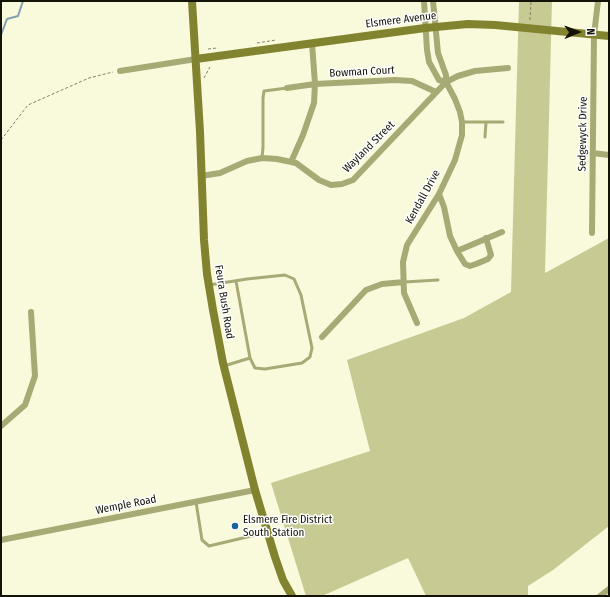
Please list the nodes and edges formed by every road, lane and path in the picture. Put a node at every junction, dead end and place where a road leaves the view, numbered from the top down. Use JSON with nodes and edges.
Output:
{"nodes":[{"id":1,"x":192,"y":1,"type":"edge"},
{"id":2,"x":424,"y":1,"type":"edge"},
{"id":3,"x":433,"y":1,"type":"edge"},
{"id":4,"x":531,"y":1,"type":"edge"},
{"id":5,"x":598,"y":1,"type":"edge"},
{"id":6,"x":436,"y":27,"type":"junction"},
{"id":7,"x":425,"y":28,"type":"junction"},
{"id":8,"x":530,"y":28,"type":"junction"},
{"id":9,"x":594,"y":35,"type":"junction"},
{"id":10,"x":609,"y":36,"type":"edge"},
{"id":11,"x":312,"y":43,"type":"junction"},
{"id":12,"x":196,"y":59,"type":"junction"},
{"id":13,"x":508,"y":68,"type":"dead end"},
{"id":14,"x":120,"y":71,"type":"joint"},
{"id":15,"x":446,"y":82,"type":"junction"},
{"id":16,"x":315,"y":84,"type":"junction"},
{"id":17,"x":287,"y":88,"type":"joint"},
{"id":18,"x":436,"y":92,"type":"junction"},
{"id":19,"x":462,"y":122,"type":"junction"},
{"id":20,"x":486,"y":122,"type":"junction"},
{"id":21,"x":503,"y":122,"type":"dead end"},
{"id":22,"x":485,"y":137,"type":"dead end"},
{"id":23,"x":1,"y":140,"type":"edge"},
{"id":24,"x":592,"y":153,"type":"junction"},
{"id":25,"x":609,"y":155,"type":"edge"},
{"id":26,"x":262,"y":158,"type":"junction"},
{"id":27,"x":291,"y":162,"type":"junction"},
{"id":28,"x":201,"y":176,"type":"junction"},
{"id":29,"x":439,"y":194,"type":"junction"},
{"id":30,"x":502,"y":232,"type":"dead end"},
{"id":31,"x":592,"y":233,"type":"dead end"},
{"id":32,"x":486,"y":238,"type":"junction"},
{"id":33,"x":457,"y":251,"type":"junction"},
{"id":34,"x":438,"y":280,"type":"dead end"},
{"id":35,"x":236,"y":281,"type":"junction"},
{"id":36,"x":404,"y":282,"type":"junction"},
{"id":37,"x":209,"y":286,"type":"junction"},
{"id":38,"x":31,"y":312,"type":"dead end"},
{"id":39,"x":417,"y":323,"type":"dead end"},
{"id":40,"x":322,"y":338,"type":"dead end"},
{"id":41,"x":250,"y":358,"type":"junction"},
{"id":42,"x":223,"y":367,"type":"junction"},
{"id":43,"x":1,"y":426,"type":"edge"},
{"id":44,"x":255,"y":490,"type":"junction"},
{"id":45,"x":196,"y":502,"type":"junction"},
{"id":46,"x":268,"y":532,"type":"junction"},
{"id":47,"x":1,"y":540,"type":"edge"},
{"id":48,"x":609,"y":589,"type":"edge"},
{"id":49,"x":292,"y":596,"type":"edge"},
{"id":50,"x":600,"y":596,"type":"edge"}],
"edges":[{"from":1,"to":12,"type":"main road","name":"Feura Bush Road"},
{"from":2,"to":7,"type":"street","name":"Kendall Drive"},
{"from":3,"to":6,"type":"street","name":"Kendall Drive"},
{"from":4,"to":8,"type":"path"},
{"from":5,"to":9,"type":"street","name":"Sedgewyck Drive"},
{"from":6,"to":7,"type":"main road","name":"Elsmere Avenue"},
{"from":6,"to":8,"type":"main road","name":"Elsmere Avenue"},
{"from":6,"to":15,"type":"street","name":"Kendall Drive"},
{"from":7,"to":11,"type":"main road","name":"Elsmere Avenue"},
{"from":7,"to":15,"type":"street","name":"Kendall Drive"},
{"from":8,"to":9,"type":"main road","name":"Elsmere Avenue"},
{"from":9,"to":10,"type":"main road","name":"Elsmere Avenue"},
{"from":9,"to":24,"type":"street","name":"Sedgewyck Drive"},
{"from":11,"to":12,"type":"main road","name":"Elsmere Avenue"},
{"from":11,"to":16,"type":"street"},
{"from":12,"to":14,"type":"street"},
{"from":12,"to":28,"type":"main road","name":"Feura Bush Road"},
{"from":13,"to":15,"type":"street"},
{"from":14,"to":23,"type":"path"},
{"from":15,"to":18,"type":"street","name":"Wayland Street"},
{"from":15,"to":19,"type":"street","name":"Kendall Drive"},
{"from":16,"to":17,"type":"street","name":"Bowman Court"},
{"from":16,"to":18,"type":"street","name":"Bowman Court"},
{"from":16,"to":27,"type":"street"},
{"from":17,"to":26,"type":"lane"},
{"from":18,"to":27,"type":"street","name":"Wayland Street"},
{"from":19,"to":20,"type":"lane"},
{"from":19,"to":29,"type":"street","name":"Kendall Drive"},
{"from":20,"to":21,"type":"lane"},
{"from":20,"to":22,"type":"lane"},
{"from":24,"to":25,"type":"street"},
{"from":24,"to":31,"type":"street","name":"Sedgewyck Drive"},
{"from":26,"to":27,"type":"street","name":"Wayland Street"},
{"from":26,"to":28,"type":"street","name":"Wayland Street"},
{"from":28,"to":37,"type":"main road","name":"Feura Bush Road"},
{"from":29,"to":33,"type":"street"},
{"from":29,"to":36,"type":"street","name":"Kendall Drive"},
{"from":30,"to":32,"type":"street"},
{"from":32,"to":33,"type":"street"},
{"from":32,"to":33,"type":"street"},
{"from":34,"to":36,"type":"lane"},
{"from":35,"to":37,"type":"lane"},
{"from":35,"to":41,"type":"lane"},
{"from":35,"to":41,"type":"lane"},
{"from":36,"to":39,"type":"street","name":"Kendall Drive"},
{"from":36,"to":40,"type":"street"},
{"from":37,"to":42,"type":"main road","name":"Feura Bush Road"},
{"from":38,"to":43,"type":"street"},
{"from":41,"to":42,"type":"lane"},
{"from":42,"to":44,"type":"main road","name":"Feura Bush Road"},
{"from":44,"to":45,"type":"street","name":"Wemple Road"},
{"from":44,"to":46,"type":"main road","name":"Feura Bush Road"},
{"from":45,"to":46,"type":"lane"},
{"from":45,"to":47,"type":"street","name":"Wemple Road"},
{"from":46,"to":49,"type":"main road","name":"Feura Bush Road"},
{"from":48,"to":50,"type":"street"}]}
